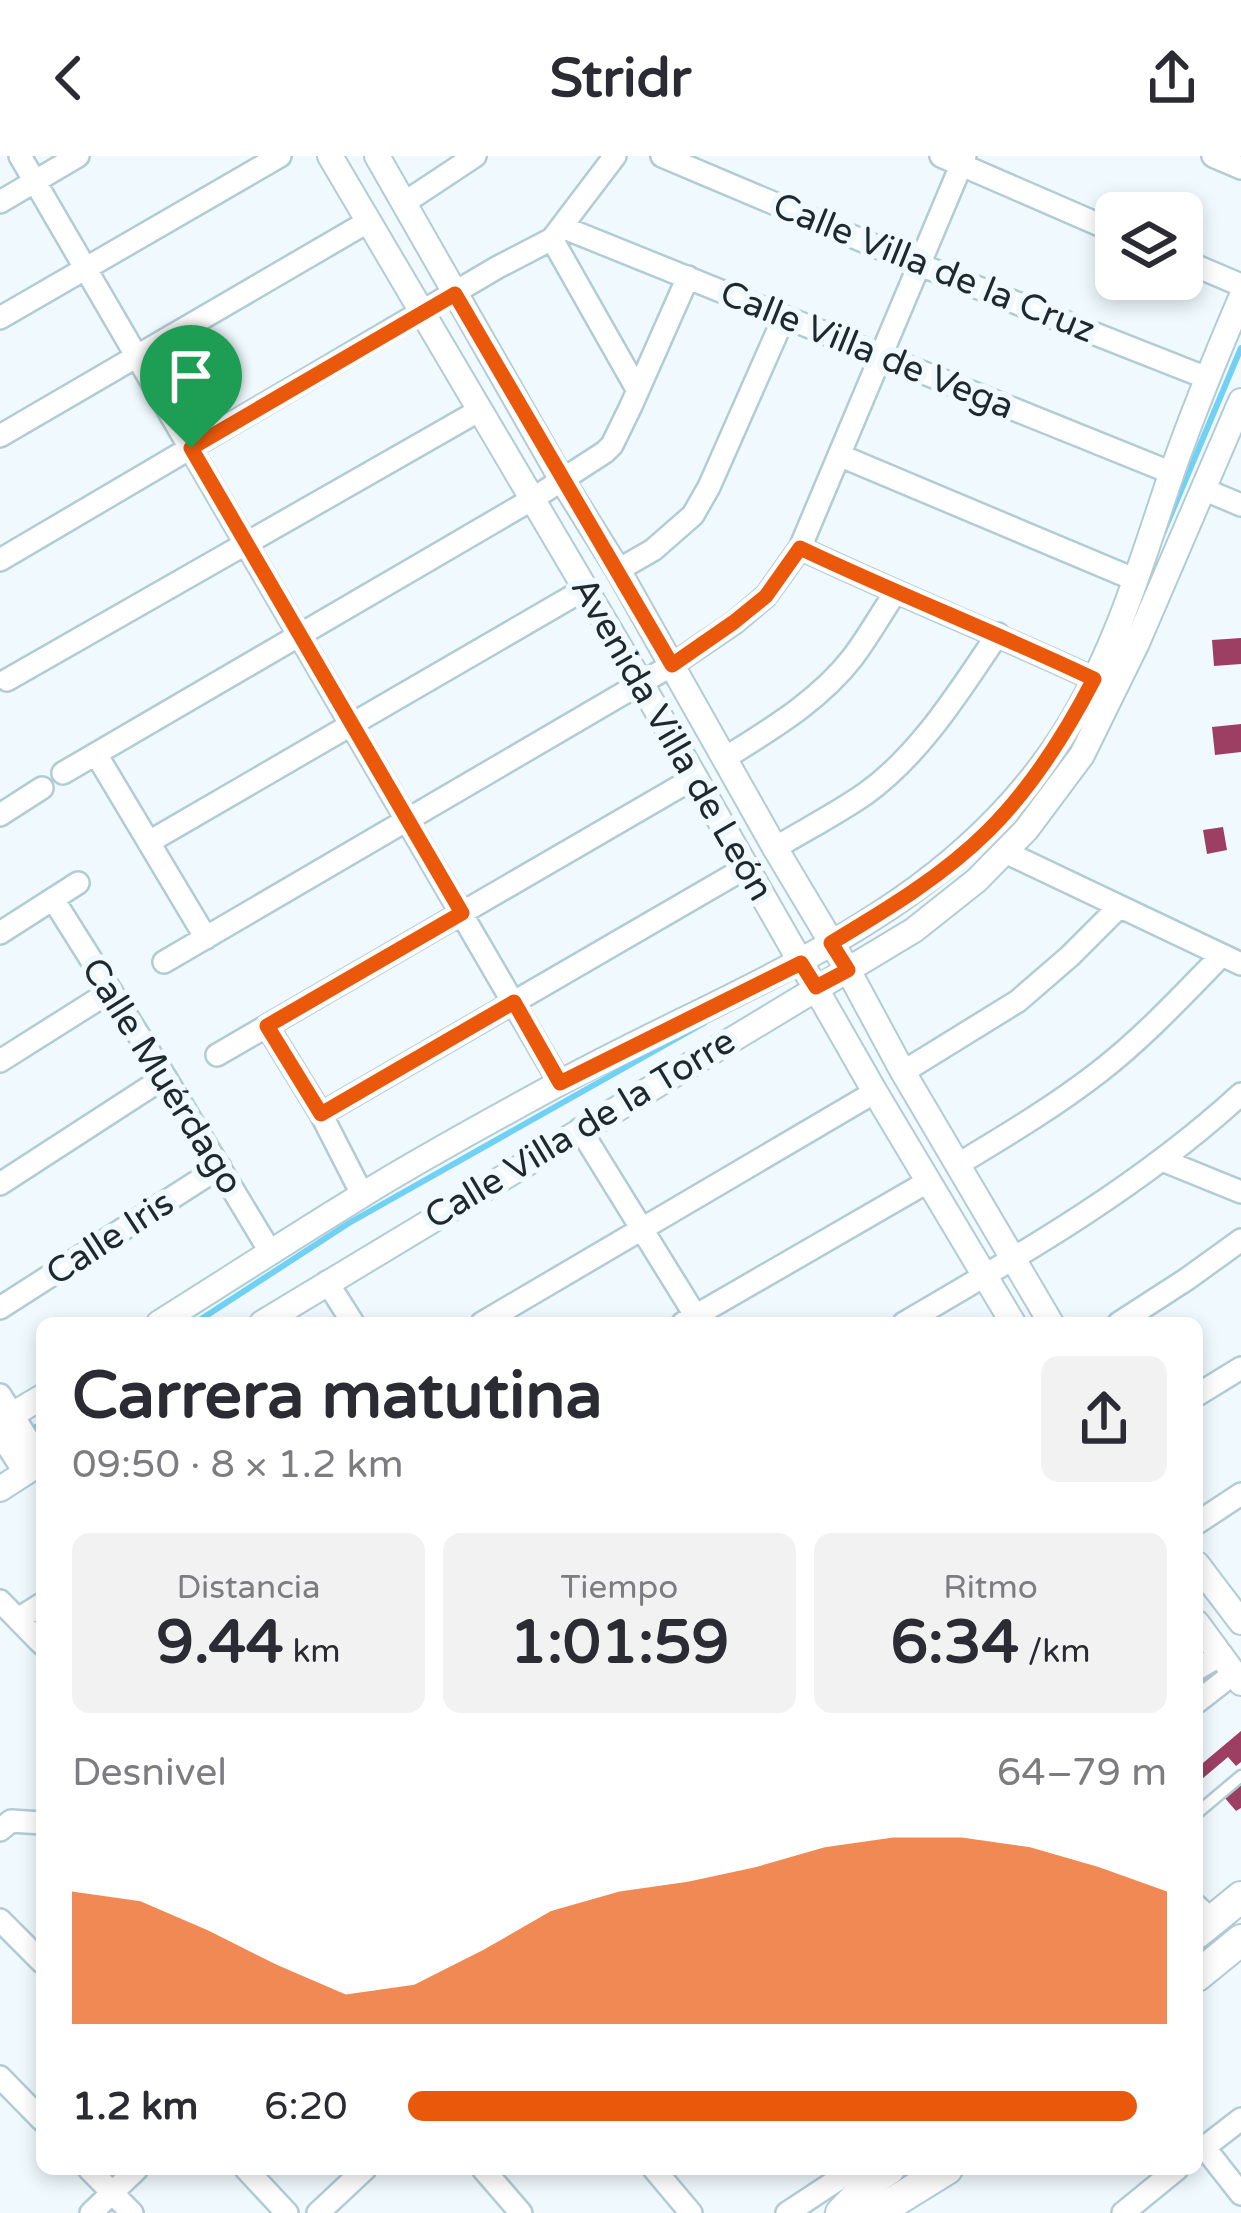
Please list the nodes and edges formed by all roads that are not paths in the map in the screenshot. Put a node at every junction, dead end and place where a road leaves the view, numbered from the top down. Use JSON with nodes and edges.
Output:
{"nodes":[{"id":1,"x":20,"y":156,"type":"edge"},
{"id":2,"x":78,"y":156,"type":"edge"},
{"id":3,"x":280,"y":156,"type":"edge"},
{"id":4,"x":329,"y":156,"type":"edge"},
{"id":5,"x":377,"y":156,"type":"edge"},
{"id":6,"x":475,"y":156,"type":"edge"},
{"id":7,"x":615,"y":156,"type":"edge"},
{"id":8,"x":662,"y":156,"type":"edge"},
{"id":9,"x":1213,"y":156,"type":"edge"},
{"id":10,"x":956,"y":159,"type":"edge"},
{"id":11,"x":1241,"y":168,"type":"edge"},
{"id":12,"x":35,"y":182,"type":"junction"},
{"id":13,"x":0,"y":202,"type":"edge"},
{"id":14,"x":404,"y":203,"type":"junction"},
{"id":15,"x":368,"y":221,"type":"junction"},
{"id":16,"x":1095,"y":222,"type":"edge"},
{"id":17,"x":557,"y":233,"type":"junction"},
{"id":18,"x":920,"y":265,"type":"junction"},
{"id":19,"x":85,"y":267,"type":"junction"},
{"id":20,"x":1203,"y":269,"type":"edge"},
{"id":21,"x":688,"y":277,"type":"junction"},
{"id":22,"x":1241,"y":285,"type":"edge"},
{"id":23,"x":455,"y":294,"type":"junction"},
{"id":24,"x":1241,"y":298,"type":"edge"},
{"id":25,"x":423,"y":312,"type":"junction"},
{"id":26,"x":784,"y":317,"type":"junction"},
{"id":27,"x":0,"y":318,"type":"edge"},
{"id":28,"x":137,"y":356,"type":"junction"},
{"id":29,"x":881,"y":358,"type":"junction"},
{"id":30,"x":1207,"y":378,"type":"junction"},
{"id":31,"x":637,"y":389,"type":"junction"},
{"id":32,"x":1241,"y":401,"type":"edge"},
{"id":33,"x":480,"y":410,"type":"junction"},
{"id":34,"x":0,"y":436,"type":"edge"},
{"id":35,"x":191,"y":448,"type":"junction"},
{"id":36,"x":841,"y":456,"type":"junction"},
{"id":37,"x":1172,"y":473,"type":"junction"},
{"id":38,"x":562,"y":480,"type":"junction"},
{"id":39,"x":1203,"y":489,"type":"junction"},
{"id":40,"x":531,"y":500,"type":"junction"},
{"id":41,"x":1241,"y":505,"type":"edge"},
{"id":42,"x":246,"y":543,"type":"junction"},
{"id":43,"x":800,"y":548,"type":"junction"},
{"id":44,"x":0,"y":560,"type":"edge"},
{"id":45,"x":618,"y":570,"type":"junction"},
{"id":46,"x":1136,"y":580,"type":"junction"},
{"id":47,"x":585,"y":589,"type":"junction"},
{"id":48,"x":895,"y":592,"type":"junction"},
{"id":49,"x":998,"y":634,"type":"junction"},
{"id":50,"x":300,"y":635,"type":"junction"},
{"id":51,"x":672,"y":665,"type":"junction"},
{"id":52,"x":1094,"y":679,"type":"junction"},
{"id":53,"x":7,"y":680,"type":"dead end"},
{"id":54,"x":641,"y":683,"type":"junction"},
{"id":55,"x":352,"y":724,"type":"junction"},
{"id":56,"x":96,"y":754,"type":"junction"},
{"id":57,"x":725,"y":758,"type":"junction"},
{"id":58,"x":63,"y":773,"type":"dead end"},
{"id":59,"x":696,"y":777,"type":"junction"},
{"id":60,"x":42,"y":788,"type":"dead end"},
{"id":61,"x":1,"y":810,"type":"edge"},
{"id":62,"x":408,"y":820,"type":"junction"},
{"id":63,"x":149,"y":842,"type":"junction"},
{"id":64,"x":775,"y":848,"type":"junction"},
{"id":65,"x":1005,"y":852,"type":"junction"},
{"id":66,"x":747,"y":867,"type":"junction"},
{"id":67,"x":78,"y":883,"type":"dead end"},
{"id":68,"x":53,"y":899,"type":"junction"},
{"id":69,"x":1118,"y":908,"type":"junction"},
{"id":70,"x":462,"y":913,"type":"junction"},
{"id":71,"x":0,"y":933,"type":"edge"},
{"id":72,"x":206,"y":938,"type":"junction"},
{"id":73,"x":831,"y":943,"type":"junction"},
{"id":74,"x":1231,"y":960,"type":"edge"},
{"id":75,"x":164,"y":962,"type":"dead end"},
{"id":76,"x":801,"y":963,"type":"junction"},
{"id":77,"x":848,"y":970,"type":"junction"},
{"id":78,"x":816,"y":987,"type":"junction"},
{"id":79,"x":111,"y":991,"type":"junction"},
{"id":80,"x":514,"y":1002,"type":"junction"},
{"id":81,"x":267,"y":1026,"type":"junction"},
{"id":82,"x":217,"y":1055,"type":"dead end"},
{"id":83,"x":0,"y":1061,"type":"edge"},
{"id":84,"x":903,"y":1072,"type":"junction"},
{"id":85,"x":165,"y":1077,"type":"junction"},
{"id":86,"x":560,"y":1083,"type":"junction"},
{"id":87,"x":875,"y":1092,"type":"junction"},
{"id":88,"x":1241,"y":1094,"type":"edge"},
{"id":89,"x":321,"y":1114,"type":"junction"},
{"id":90,"x":580,"y":1129,"type":"junction"},
{"id":91,"x":1162,"y":1160,"type":"junction"},
{"id":92,"x":957,"y":1165,"type":"junction"},
{"id":93,"x":220,"y":1167,"type":"junction"},
{"id":94,"x":929,"y":1181,"type":"junction"},
{"id":95,"x":0,"y":1184,"type":"edge"},
{"id":96,"x":1241,"y":1192,"type":"edge"},
{"id":97,"x":362,"y":1194,"type":"junction"},
{"id":98,"x":642,"y":1227,"type":"junction"},
{"id":99,"x":1241,"y":1240,"type":"edge"},
{"id":100,"x":271,"y":1253,"type":"junction"},
{"id":101,"x":1012,"y":1259,"type":"junction"},
{"id":102,"x":986,"y":1276,"type":"junction"},
{"id":103,"x":327,"y":1282,"type":"junction"},
{"id":104,"x":0,"y":1308,"type":"edge"},
{"id":105,"x":169,"y":1317,"type":"edge"},
{"id":106,"x":272,"y":1317,"type":"edge"},
{"id":107,"x":349,"y":1317,"type":"edge"},
{"id":108,"x":492,"y":1317,"type":"edge"},
{"id":109,"x":691,"y":1317,"type":"edge"},
{"id":110,"x":700,"y":1317,"type":"edge"},
{"id":111,"x":914,"y":1317,"type":"edge"},
{"id":112,"x":1010,"y":1317,"type":"edge"},
{"id":113,"x":1047,"y":1317,"type":"edge"},
{"id":114,"x":1128,"y":1317,"type":"edge"},
{"id":115,"x":1241,"y":1368,"type":"edge"},
{"id":116,"x":1203,"y":1391,"type":"edge"},
{"id":117,"x":36,"y":1400,"type":"edge"},
{"id":118,"x":3,"y":1416,"type":"edge"},
{"id":119,"x":36,"y":1466,"type":"edge"},
{"id":120,"x":0,"y":1489,"type":"edge"},
{"id":121,"x":1241,"y":1495,"type":"edge"},
{"id":122,"x":1203,"y":1518,"type":"edge"},
{"id":123,"x":1203,"y":1572,"type":"edge"},
{"id":124,"x":0,"y":1601,"type":"edge"},
{"id":125,"x":36,"y":1608,"type":"edge"},
{"id":126,"x":18,"y":1619,"type":"junction"},
{"id":127,"x":1241,"y":1622,"type":"edge"},
{"id":128,"x":36,"y":1638,"type":"edge"},
{"id":129,"x":1217,"y":1654,"type":"edge"},
{"id":130,"x":1203,"y":1688,"type":"edge"},
{"id":131,"x":1241,"y":1776,"type":"edge"},
{"id":132,"x":1203,"y":1808,"type":"edge"},
{"id":133,"x":36,"y":1823,"type":"edge"},
{"id":134,"x":0,"y":1830,"type":"edge"},
{"id":135,"x":1241,"y":1898,"type":"edge"},
{"id":136,"x":1204,"y":1916,"type":"edge"},
{"id":137,"x":0,"y":1920,"type":"edge"},
{"id":138,"x":1241,"y":1940,"type":"edge"},
{"id":139,"x":36,"y":1956,"type":"edge"},
{"id":140,"x":1203,"y":1971,"type":"edge"},
{"id":141,"x":0,"y":2077,"type":"edge"},
{"id":142,"x":36,"y":2114,"type":"edge"},
{"id":143,"x":1241,"y":2119,"type":"edge"},
{"id":144,"x":1203,"y":2148,"type":"edge"},
{"id":145,"x":1203,"y":2153,"type":"edge"},
{"id":146,"x":95,"y":2175,"type":"edge"},
{"id":147,"x":131,"y":2175,"type":"edge"},
{"id":148,"x":252,"y":2175,"type":"edge"},
{"id":149,"x":359,"y":2175,"type":"edge"},
{"id":150,"x":488,"y":2175,"type":"edge"},
{"id":151,"x":659,"y":2175,"type":"edge"},
{"id":152,"x":845,"y":2175,"type":"edge"},
{"id":153,"x":880,"y":2175,"type":"edge"},
{"id":154,"x":937,"y":2175,"type":"edge"},
{"id":155,"x":1170,"y":2175,"type":"edge"},
{"id":156,"x":112,"y":2193,"type":"junction"},
{"id":157,"x":1241,"y":2194,"type":"edge"},
{"id":158,"x":92,"y":2213,"type":"edge"},
{"id":159,"x":132,"y":2213,"type":"edge"},
{"id":160,"x":287,"y":2213,"type":"edge"},
{"id":161,"x":318,"y":2213,"type":"edge"},
{"id":162,"x":521,"y":2213,"type":"edge"},
{"id":163,"x":691,"y":2213,"type":"edge"},
{"id":164,"x":787,"y":2213,"type":"edge"},
{"id":165,"x":841,"y":2213,"type":"edge"},
{"id":166,"x":876,"y":2213,"type":"edge"},
{"id":167,"x":1123,"y":2213,"type":"edge"}],
"edges":[{"from":1,"to":12,"type":"street"},
{"from":2,"to":12,"type":"street"},
{"from":3,"to":19,"type":"street"},
{"from":4,"to":15,"type":"street","name":"Avenida Villa de León"},
{"from":5,"to":14,"type":"street","name":"Avenida Villa de León"},
{"from":6,"to":14,"type":"street"},
{"from":7,"to":17,"type":"street"},
{"from":8,"to":18,"type":"street","name":"Calle Villa de la Cruz"},
{"from":9,"to":11,"type":"street"},
{"from":10,"to":16,"type":"street"},
{"from":10,"to":18,"type":"street"},
{"from":12,"to":13,"type":"street"},
{"from":12,"to":19,"type":"street"},
{"from":14,"to":23,"type":"street","name":"Avenida Villa de León"},
{"from":15,"to":25,"type":"street","name":"Avenida Villa de León"},
{"from":15,"to":28,"type":"street"},
{"from":17,"to":21,"type":"street","name":"Calle Villa de Vega"},
{"from":17,"to":23,"type":"street"},
{"from":17,"to":31,"type":"street"},
{"from":18,"to":29,"type":"street"},
{"from":18,"to":30,"type":"street","name":"Calle Villa de la Cruz"},
{"from":19,"to":27,"type":"street"},
{"from":19,"to":28,"type":"street"},
{"from":20,"to":22,"type":"street"},
{"from":21,"to":26,"type":"street","name":"Calle Villa de Vega"},
{"from":21,"to":31,"type":"street"},
{"from":23,"to":25,"type":"street"},
{"from":23,"to":38,"type":"street","name":"Avenida Villa de León"},
{"from":24,"to":30,"type":"street","name":"Calle Villa de la Torre"},
{"from":25,"to":33,"type":"street","name":"Avenida Villa de León"},
{"from":25,"to":35,"type":"street"},
{"from":26,"to":29,"type":"street","name":"Calle Villa de Vega"},
{"from":26,"to":45,"type":"street"},
{"from":28,"to":34,"type":"street"},
{"from":28,"to":35,"type":"street"},
{"from":29,"to":36,"type":"street"},
{"from":29,"to":37,"type":"street","name":"Calle Villa de Vega"},
{"from":30,"to":37,"type":"street","name":"Calle Villa de la Torre"},
{"from":31,"to":38,"type":"street"},
{"from":32,"to":39,"type":"street","name":"Calle Villa de la Torre"},
{"from":33,"to":40,"type":"street","name":"Avenida Villa de León"},
{"from":33,"to":42,"type":"street"},
{"from":35,"to":42,"type":"street"},
{"from":35,"to":44,"type":"street"},
{"from":36,"to":43,"type":"street"},
{"from":36,"to":46,"type":"street"},
{"from":37,"to":46,"type":"street","name":"Calle Villa de la Torre"},
{"from":38,"to":40,"type":"street"},
{"from":38,"to":45,"type":"street","name":"Avenida Villa de León"},
{"from":39,"to":41,"type":"street"},
{"from":39,"to":65,"type":"street","name":"Calle Villa de la Torre"},
{"from":40,"to":47,"type":"street","name":"Avenida Villa de León"},
{"from":40,"to":50,"type":"street"},
{"from":42,"to":50,"type":"street"},
{"from":42,"to":53,"type":"street"},
{"from":43,"to":48,"type":"street"},
{"from":43,"to":51,"type":"street"},
{"from":45,"to":51,"type":"street","name":"Avenida Villa de León"},
{"from":46,"to":52,"type":"street","name":"Calle Villa de la Torre"},
{"from":47,"to":54,"type":"street","name":"Avenida Villa de León"},
{"from":47,"to":55,"type":"street"},
{"from":48,"to":49,"type":"street"},
{"from":48,"to":57,"type":"street"},
{"from":49,"to":52,"type":"street"},
{"from":49,"to":64,"type":"street"},
{"from":50,"to":55,"type":"street"},
{"from":50,"to":56,"type":"street"},
{"from":51,"to":54,"type":"street"},
{"from":51,"to":57,"type":"street","name":"Avenida Villa de León"},
{"from":52,"to":73,"type":"street","name":"Calle Villa de la Torre"},
{"from":54,"to":59,"type":"street","name":"Avenida Villa de León"},
{"from":54,"to":62,"type":"street"},
{"from":55,"to":62,"type":"street"},
{"from":55,"to":63,"type":"street"},
{"from":56,"to":58,"type":"street"},
{"from":56,"to":63,"type":"street"},
{"from":57,"to":64,"type":"street","name":"Avenida Villa de León"},
{"from":59,"to":66,"type":"street","name":"Avenida Villa de León"},
{"from":59,"to":70,"type":"street"},
{"from":60,"to":61,"type":"street"},
{"from":62,"to":70,"type":"street"},
{"from":62,"to":72,"type":"street"},
{"from":63,"to":72,"type":"street"},
{"from":64,"to":73,"type":"street","name":"Avenida Villa de León"},
{"from":65,"to":69,"type":"street"},
{"from":65,"to":77,"type":"street","name":"Calle Villa de la Torre"},
{"from":66,"to":76,"type":"street","name":"Avenida Villa de León"},
{"from":66,"to":80,"type":"street"},
{"from":67,"to":68,"type":"street"},
{"from":68,"to":71,"type":"street"},
{"from":68,"to":79,"type":"street","name":"Calle Muérdago"},
{"from":69,"to":74,"type":"street"},
{"from":69,"to":84,"type":"street"},
{"from":70,"to":80,"type":"street"},
{"from":70,"to":81,"type":"street"},
{"from":72,"to":75,"type":"street"},
{"from":73,"to":76,"type":"street","name":"Calle Villa de la Torre"},
{"from":73,"to":77,"type":"street","name":"Avenida Villa de León"},
{"from":74,"to":92,"type":"street"},
{"from":76,"to":78,"type":"street","name":"Avenida Villa de León"},
{"from":76,"to":86,"type":"street","name":"Calle Villa de la Torre"},
{"from":77,"to":78,"type":"street","name":"Calle Villa de la Torre"},
{"from":77,"to":84,"type":"street","name":"Avenida Villa de León"},
{"from":78,"to":87,"type":"street","name":"Avenida Villa de León"},
{"from":78,"to":90,"type":"street","name":"Calle Villa de la Torre"},
{"from":79,"to":83,"type":"street"},
{"from":79,"to":85,"type":"street","name":"Calle Muérdago"},
{"from":80,"to":86,"type":"street"},
{"from":80,"to":89,"type":"street"},
{"from":81,"to":82,"type":"street"},
{"from":81,"to":89,"type":"street"},
{"from":84,"to":92,"type":"street","name":"Avenida Villa de León"},
{"from":85,"to":93,"type":"street","name":"Calle Muérdago"},
{"from":85,"to":95,"type":"street"},
{"from":86,"to":97,"type":"street","name":"Calle Villa de la Torre"},
{"from":87,"to":94,"type":"street","name":"Avenida Villa de León"},
{"from":87,"to":98,"type":"street"},
{"from":88,"to":91,"type":"street"},
{"from":89,"to":97,"type":"street"},
{"from":90,"to":98,"type":"street"},
{"from":90,"to":103,"type":"street","name":"Calle Villa de la Torre"},
{"from":91,"to":96,"type":"street"},
{"from":91,"to":101,"type":"street"},
{"from":92,"to":101,"type":"street","name":"Avenida Villa de León"},
{"from":93,"to":100,"type":"street","name":"Calle Muérdago"},
{"from":93,"to":104,"type":"street","name":"Calle Iris"},
{"from":94,"to":102,"type":"street","name":"Avenida Villa de León"},
{"from":94,"to":110,"type":"street"},
{"from":97,"to":100,"type":"street","name":"Calle Villa de la Torre"},
{"from":98,"to":108,"type":"street"},
{"from":98,"to":109,"type":"street"},
{"from":99,"to":114,"type":"street"},
{"from":100,"to":105,"type":"street","name":"Calle Villa de la Torre"},
{"from":101,"to":102,"type":"street"},
{"from":101,"to":113,"type":"street","name":"Avenida Villa de León"},
{"from":102,"to":111,"type":"street"},
{"from":102,"to":112,"type":"street","name":"Avenida Villa de León"},
{"from":103,"to":106,"type":"street","name":"Calle Villa de la Torre"},
{"from":103,"to":107,"type":"street"},
{"from":115,"to":116,"type":"street"},
{"from":117,"to":118,"type":"street"},
{"from":118,"to":119,"type":"street"},
{"from":119,"to":120,"type":"street"},
{"from":121,"to":122,"type":"street"},
{"from":123,"to":127,"type":"street"},
{"from":124,"to":126,"type":"street"},
{"from":125,"to":126,"type":"street"},
{"from":126,"to":128,"type":"street"},
{"from":129,"to":130,"type":"street"},
{"from":131,"to":132,"type":"lane"},
{"from":133,"to":134,"type":"street"},
{"from":135,"to":136,"type":"main road"},
{"from":137,"to":139,"type":"street"},
{"from":138,"to":140,"type":"main road"},
{"from":141,"to":142,"type":"street"},
{"from":143,"to":144,"type":"street"},
{"from":145,"to":157,"type":"street"},
{"from":146,"to":156,"type":"street"},
{"from":147,"to":156,"type":"street"},
{"from":148,"to":160,"type":"street"},
{"from":149,"to":161,"type":"street"},
{"from":150,"to":162,"type":"street"},
{"from":151,"to":163,"type":"street"},
{"from":152,"to":164,"type":"street"},
{"from":153,"to":165,"type":"main road"},
{"from":154,"to":166,"type":"main road"},
{"from":155,"to":167,"type":"street"},
{"from":156,"to":158,"type":"street"},
{"from":156,"to":159,"type":"street"}]}
